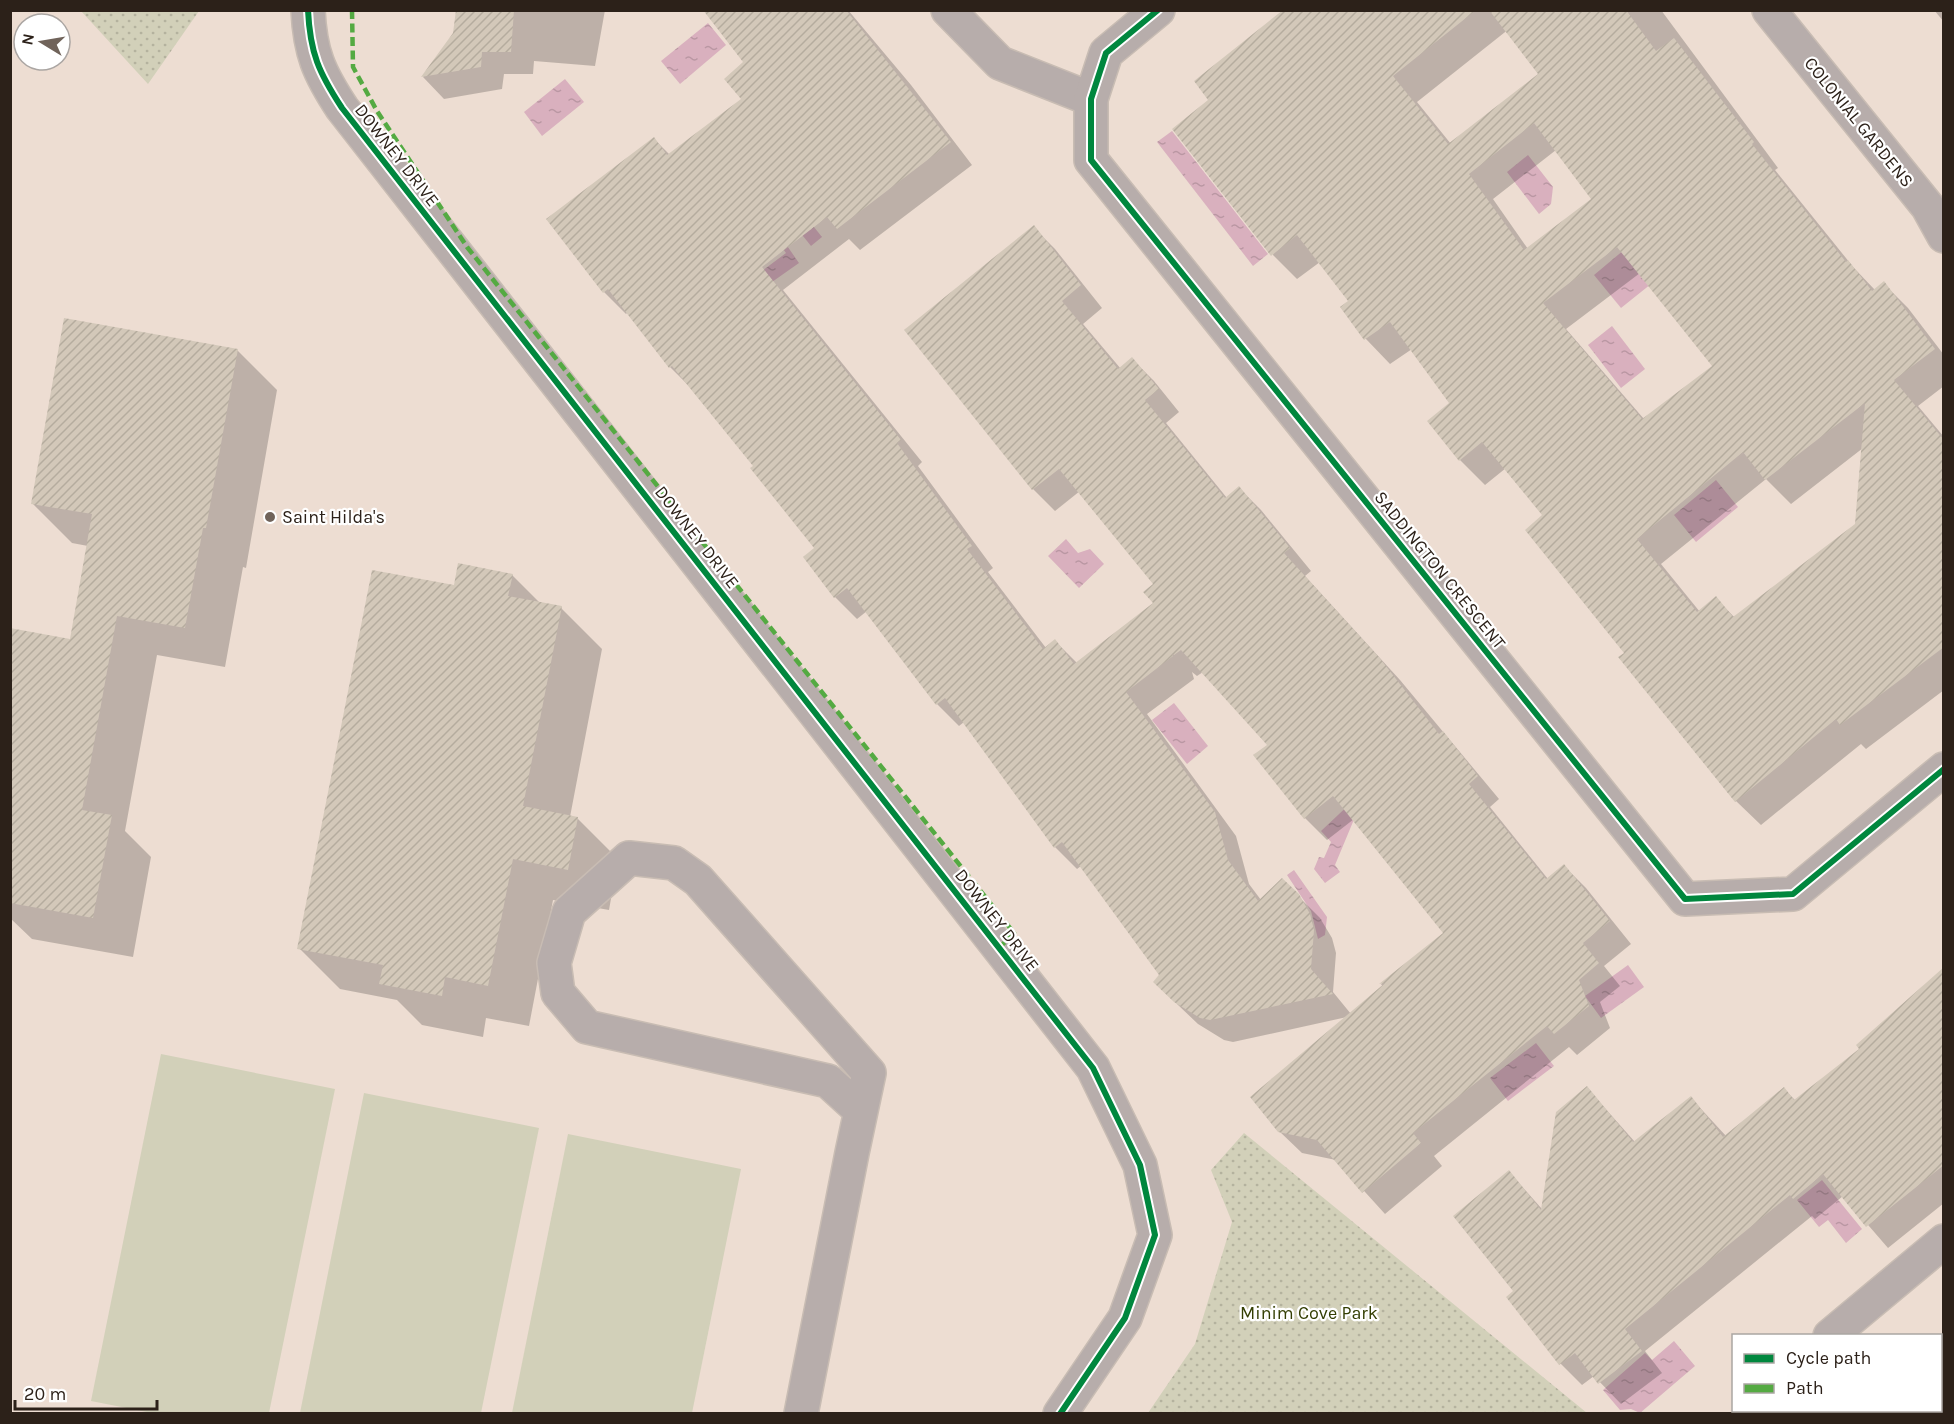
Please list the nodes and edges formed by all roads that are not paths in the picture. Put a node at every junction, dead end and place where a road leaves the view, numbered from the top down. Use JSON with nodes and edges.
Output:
{"nodes":[{"id":1,"x":308,"y":10,"type":"edge"},
{"id":2,"x":948,"y":10,"type":"edge"},
{"id":3,"x":1158,"y":10,"type":"edge"},
{"id":4,"x":1769,"y":10,"type":"edge"},
{"id":5,"x":1091,"y":99,"type":"junction"},
{"id":6,"x":1944,"y":236,"type":"edge"},
{"id":7,"x":1944,"y":769,"type":"edge"},
{"id":8,"x":861,"y":1111,"type":"junction"},
{"id":9,"x":1944,"y":1241,"type":"edge"},
{"id":10,"x":1831,"y":1334,"type":"edge"},
{"id":11,"x":801,"y":1413,"type":"edge"},
{"id":12,"x":1059,"y":1413,"type":"edge"}],
"edges":[{"from":1,"to":12,"type":"street","name":"DOWNEY DRIVE"},
{"from":2,"to":5,"type":"street"},
{"from":3,"to":5,"type":"street","name":"SADDINGTON CRESCENT"},
{"from":4,"to":6,"type":"street","name":"COLONIAL GARDENS"},
{"from":5,"to":7,"type":"street","name":"SADDINGTON CRESCENT"},
{"from":8,"to":8,"type":"street"},
{"from":8,"to":11,"type":"street"},
{"from":9,"to":10,"type":"street"}]}
